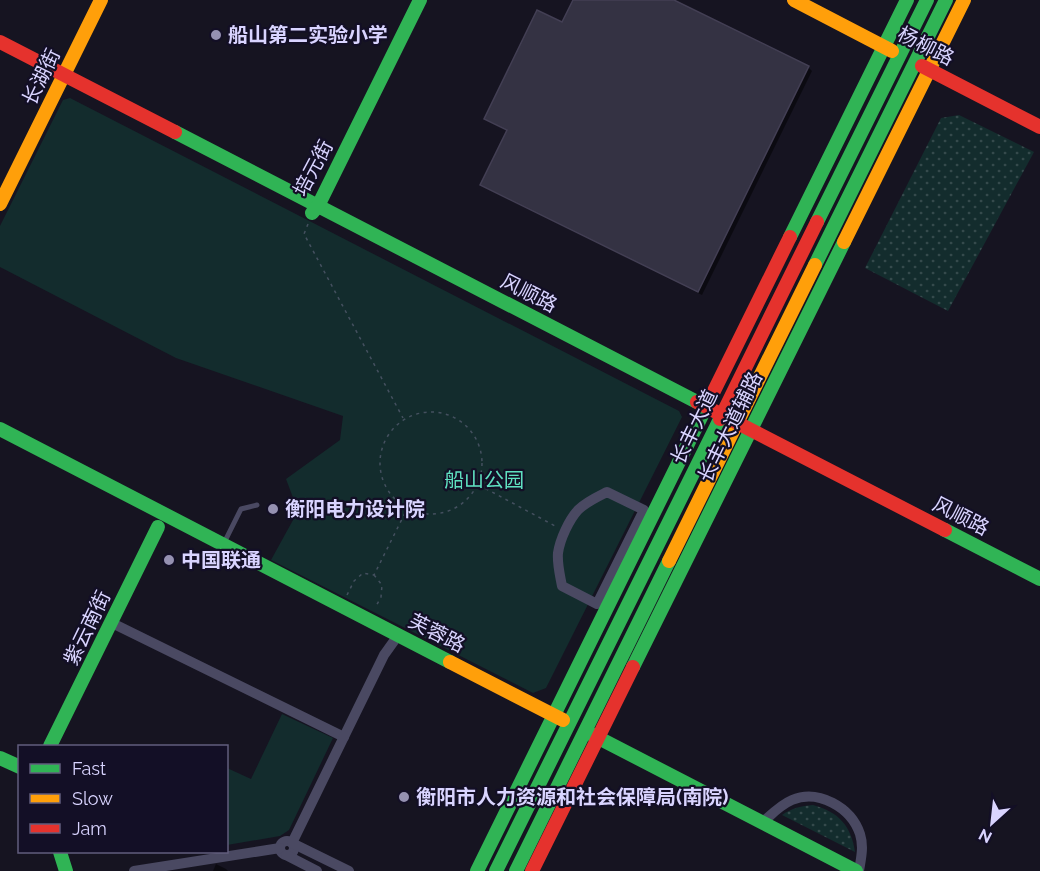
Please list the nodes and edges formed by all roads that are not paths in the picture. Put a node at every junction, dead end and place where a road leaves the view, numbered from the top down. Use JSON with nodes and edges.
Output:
{"nodes":[{"id":1,"x":94,"y":0,"type":"edge"},
{"id":2,"x":101,"y":0,"type":"edge"},
{"id":3,"x":418,"y":0,"type":"edge"},
{"id":4,"x":794,"y":0,"type":"edge"},
{"id":5,"x":816,"y":0,"type":"edge"},
{"id":6,"x":907,"y":0,"type":"edge"},
{"id":7,"x":927,"y":0,"type":"edge"},
{"id":8,"x":946,"y":0,"type":"edge"},
{"id":9,"x":964,"y":0,"type":"edge"},
{"id":10,"x":0,"y":42,"type":"edge"},
{"id":11,"x":886,"y":42,"type":"junction"},
{"id":12,"x":903,"y":51,"type":"junction"},
{"id":13,"x":0,"y":52,"type":"edge"},
{"id":14,"x":917,"y":58,"type":"junction"},
{"id":15,"x":932,"y":66,"type":"junction"},
{"id":16,"x":59,"y":77,"type":"junction"},
{"id":17,"x":1040,"y":116,"type":"edge"},
{"id":18,"x":1040,"y":127,"type":"edge"},
{"id":19,"x":0,"y":189,"type":"edge"},
{"id":20,"x":0,"y":204,"type":"edge"},
{"id":21,"x":315,"y":207,"type":"junction"},
{"id":22,"x":705,"y":410,"type":"junction"},
{"id":23,"x":720,"y":418,"type":"junction"},
{"id":24,"x":736,"y":426,"type":"junction"},
{"id":25,"x":0,"y":429,"type":"edge"},
{"id":26,"x":749,"y":433,"type":"junction"},
{"id":27,"x":0,"y":438,"type":"edge"},
{"id":28,"x":257,"y":505,"type":"dead end"},
{"id":29,"x":158,"y":527,"type":"dead end"},
{"id":30,"x":565,"y":531,"type":"joint"},
{"id":31,"x":223,"y":544,"type":"junction"},
{"id":32,"x":1040,"y":579,"type":"edge"},
{"id":33,"x":1040,"y":586,"type":"edge"},
{"id":34,"x":112,"y":623,"type":"junction"},
{"id":35,"x":391,"y":640,"type":"junction"},
{"id":36,"x":552,"y":718,"type":"junction"},
{"id":37,"x":567,"y":726,"type":"junction"},
{"id":38,"x":344,"y":737,"type":"junction"},
{"id":39,"x":590,"y":738,"type":"junction"},
{"id":40,"x":51,"y":745,"type":"edge"},
{"id":41,"x":0,"y":758,"type":"edge"},
{"id":42,"x":18,"y":766,"type":"edge"},
{"id":43,"x":762,"y":823,"type":"junction"},
{"id":44,"x":292,"y":843,"type":"junction"},
{"id":45,"x":283,"y":852,"type":"junction"},
{"id":46,"x":60,"y":853,"type":"edge"},
{"id":47,"x":182,"y":867,"type":"edge"},
{"id":48,"x":66,"y":871,"type":"edge"},
{"id":49,"x":134,"y":871,"type":"edge"},
{"id":50,"x":317,"y":871,"type":"edge"},
{"id":51,"x":349,"y":871,"type":"edge"},
{"id":52,"x":477,"y":871,"type":"edge"},
{"id":53,"x":496,"y":871,"type":"edge"},
{"id":54,"x":516,"y":871,"type":"edge"},
{"id":55,"x":532,"y":871,"type":"edge"},
{"id":56,"x":839,"y":871,"type":"edge"},
{"id":57,"x":858,"y":871,"type":"edge"}],
"edges":[{"from":1,"to":16,"type":"street","name":"长湖街"},
{"from":2,"to":16,"type":"street","name":"长湖街"},
{"from":3,"to":21,"type":"street","name":"培元街"},
{"from":4,"to":11,"type":"street","name":"杨柳路"},
{"from":5,"to":11,"type":"street","name":"杨柳路"},
{"from":6,"to":11,"type":"street","name":"长丰大道辅路"},
{"from":7,"to":12,"type":"street","name":"长丰大道"},
{"from":8,"to":14,"type":"street","name":"长丰大道"},
{"from":9,"to":15,"type":"street","name":"长丰大道辅路"},
{"from":10,"to":16,"type":"street","name":"风顺路"},
{"from":11,"to":12,"type":"street","name":"杨柳路"},
{"from":11,"to":22,"type":"street","name":"长丰大道辅路"},
{"from":12,"to":14,"type":"street","name":"杨柳路"},
{"from":12,"to":23,"type":"street","name":"长丰大道"},
{"from":13,"to":16,"type":"street","name":"风顺路"},
{"from":14,"to":15,"type":"street","name":"杨柳路"},
{"from":14,"to":24,"type":"street","name":"长丰大道"},
{"from":15,"to":17,"type":"street","name":"杨柳路"},
{"from":15,"to":18,"type":"street","name":"杨柳路"},
{"from":15,"to":26,"type":"street","name":"长丰大道辅路"},
{"from":16,"to":19,"type":"street","name":"长湖街"},
{"from":16,"to":20,"type":"street","name":"长湖街"},
{"from":16,"to":21,"type":"street","name":"风顺路"},
{"from":21,"to":22,"type":"street","name":"风顺路"},
{"from":22,"to":23,"type":"street","name":"风顺路"},
{"from":22,"to":36,"type":"street","name":"长丰大道辅路"},
{"from":23,"to":24,"type":"street","name":"风顺路"},
{"from":23,"to":37,"type":"street","name":"长丰大道"},
{"from":24,"to":26,"type":"street","name":"风顺路"},
{"from":24,"to":39,"type":"street","name":"长丰大道"},
{"from":25,"to":31,"type":"street","name":"芙蓉路"},
{"from":26,"to":32,"type":"street","name":"风顺路"},
{"from":26,"to":33,"type":"street","name":"风顺路"},
{"from":26,"to":39,"type":"street","name":"长丰大道辅路"},
{"from":27,"to":35,"type":"street","name":"芙蓉路"},
{"from":28,"to":31,"type":"lane"},
{"from":29,"to":34,"type":"street","name":"紫云南街"},
{"from":30,"to":30,"type":"street"},
{"from":31,"to":36,"type":"street","name":"芙蓉路"},
{"from":34,"to":38,"type":"street"},
{"from":34,"to":40,"type":"street","name":"紫云南街"},
{"from":35,"to":36,"type":"street","name":"芙蓉路"},
{"from":35,"to":38,"type":"street"},
{"from":36,"to":37,"type":"street","name":"芙蓉路"},
{"from":36,"to":52,"type":"street","name":"长丰大道辅路"},
{"from":37,"to":39,"type":"street","name":"芙蓉路"},
{"from":37,"to":53,"type":"street","name":"长丰大道"},
{"from":38,"to":44,"type":"street"},
{"from":39,"to":43,"type":"street","name":"芙蓉路"},
{"from":39,"to":54,"type":"street","name":"长丰大道"},
{"from":39,"to":55,"type":"street","name":"长丰大道辅路"},
{"from":39,"to":56,"type":"street","name":"芙蓉路"},
{"from":41,"to":42,"type":"street"},
{"from":43,"to":57,"type":"street","name":"芙蓉路"},
{"from":43,"to":57,"type":"street"},
{"from":44,"to":45,"type":"street"},
{"from":44,"to":51,"type":"street"},
{"from":45,"to":47,"type":"street"},
{"from":45,"to":50,"type":"street"},
{"from":46,"to":48,"type":"street"},
{"from":47,"to":49,"type":"street"}]}
